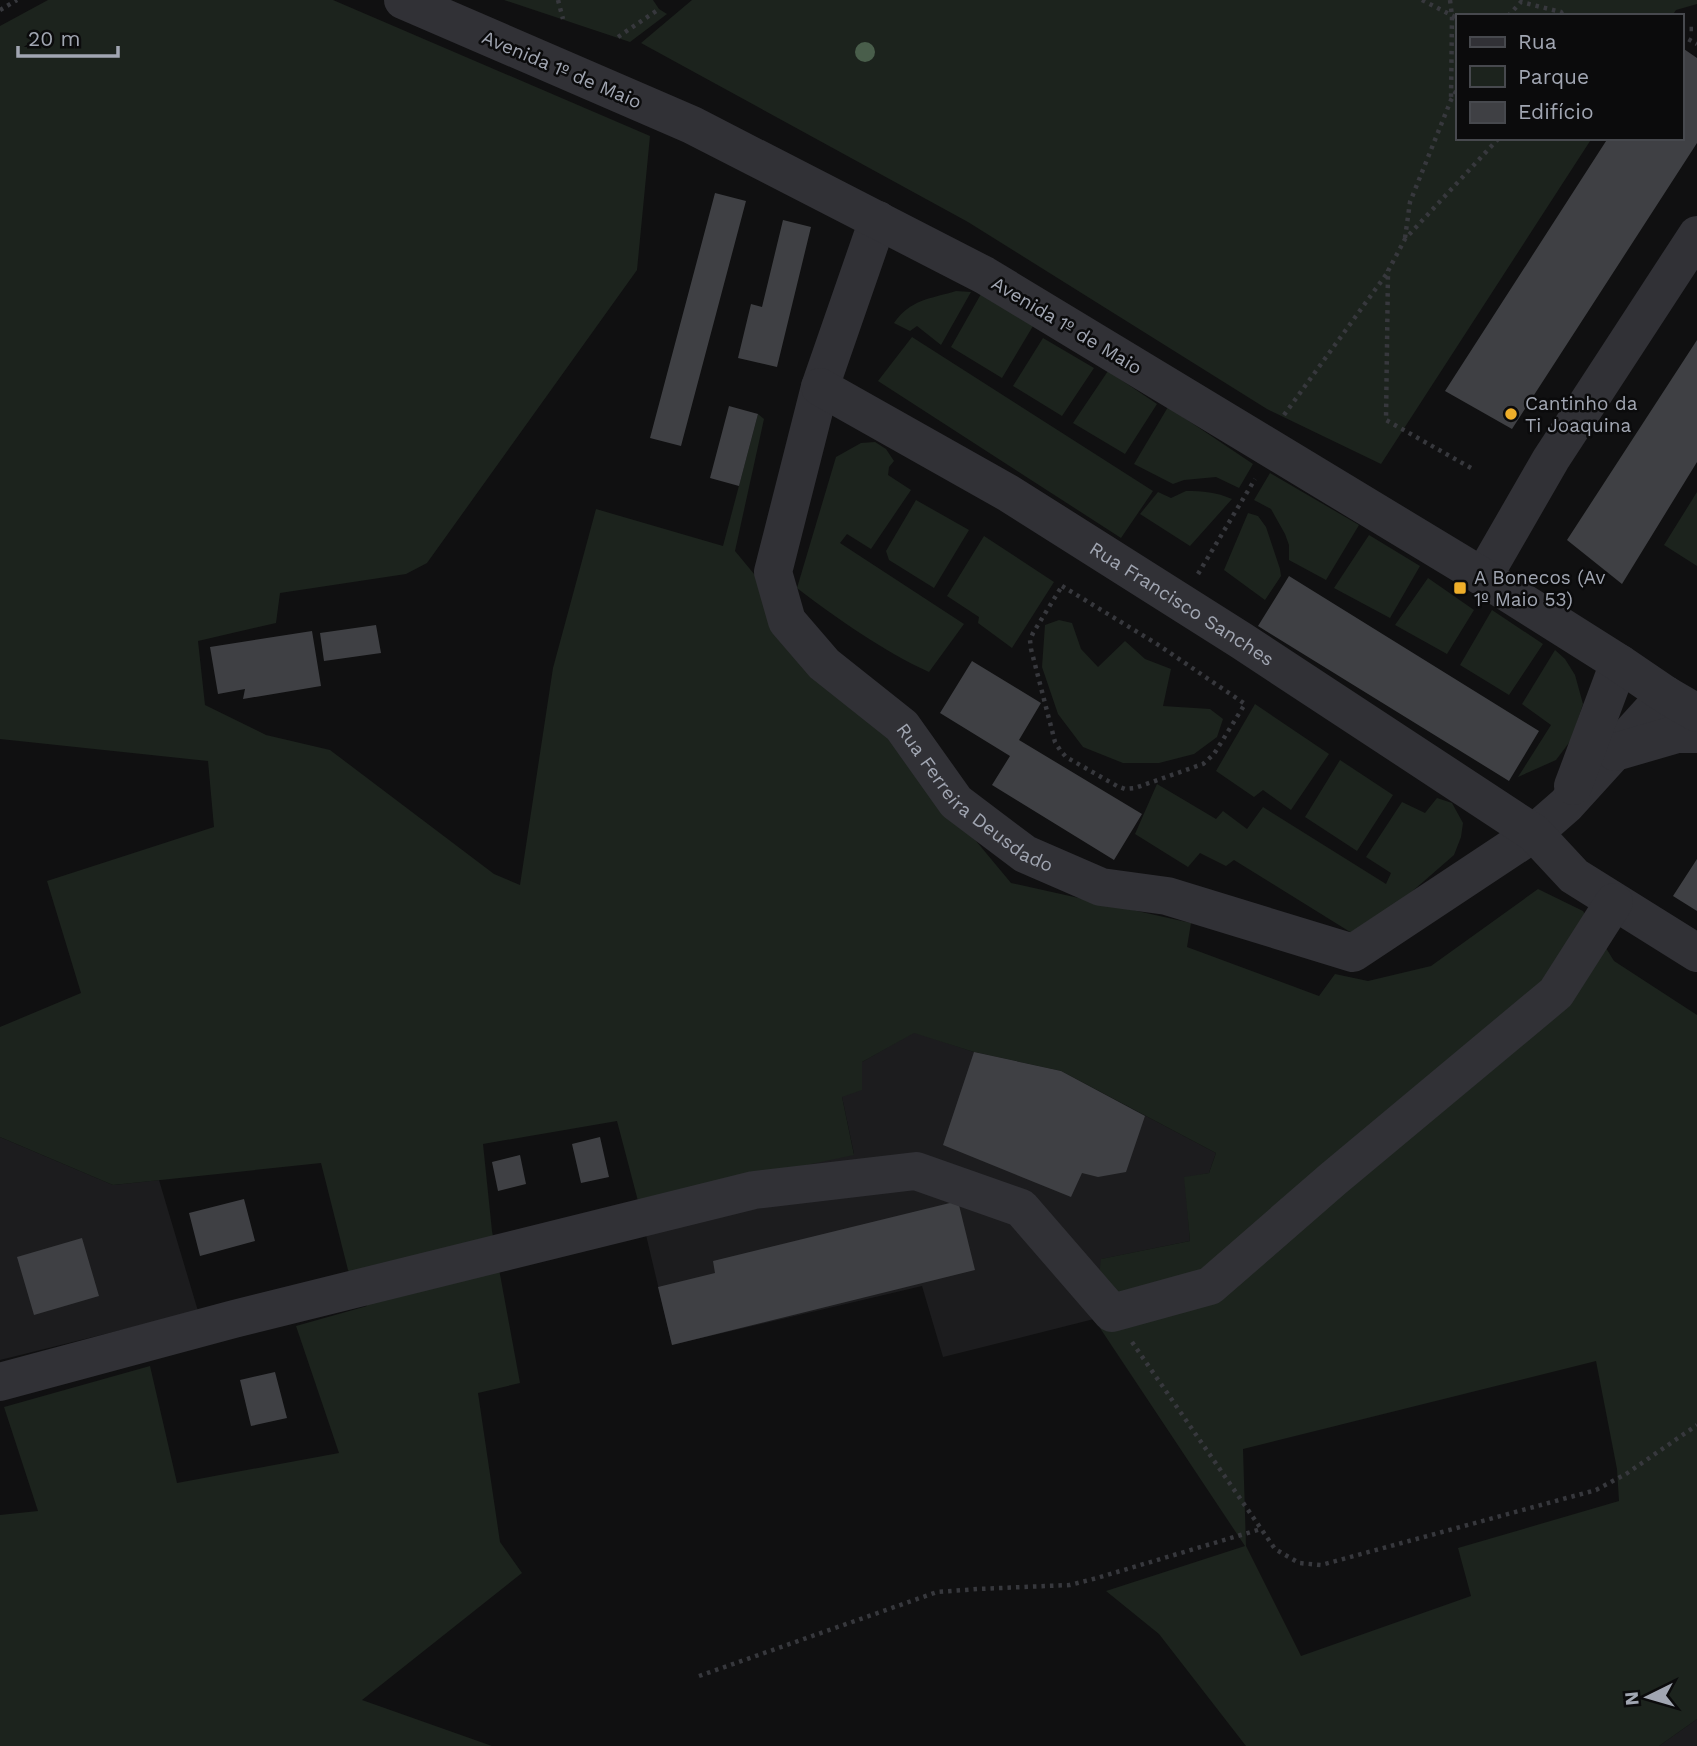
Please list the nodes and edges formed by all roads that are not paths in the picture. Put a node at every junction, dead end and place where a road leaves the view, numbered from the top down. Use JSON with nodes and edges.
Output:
{"nodes":[{"id":1,"x":402,"y":0,"type":"edge"},
{"id":2,"x":877,"y":220,"type":"junction"},
{"id":3,"x":1697,"y":235,"type":"edge"},
{"id":4,"x":820,"y":387,"type":"junction"},
{"id":5,"x":1483,"y":577,"type":"junction"},
{"id":6,"x":1619,"y":663,"type":"junction"},
{"id":7,"x":1681,"y":704,"type":"edge"},
{"id":8,"x":1697,"y":734,"type":"edge"},
{"id":9,"x":1615,"y":752,"type":"junction"},
{"id":10,"x":1566,"y":805,"type":"junction"},
{"id":11,"x":1534,"y":833,"type":"junction"},
{"id":12,"x":1615,"y":902,"type":"junction"},
{"id":13,"x":1697,"y":953,"type":"edge"},
{"id":14,"x":0,"y":1382,"type":"edge"}],
"edges":[{"from":1,"to":2,"type":"street","name":"Avenida 1º de Maio"},
{"from":2,"to":4,"type":"street","name":"Rua Ferreira Deusdado"},
{"from":2,"to":5,"type":"street","name":"Avenida 1º de Maio"},
{"from":3,"to":5,"type":"street"},
{"from":4,"to":11,"type":"street","name":"Rua Francisco Sanches"},
{"from":4,"to":11,"type":"street","name":"Rua Ferreira Deusdado"},
{"from":5,"to":6,"type":"street","name":"Avenida 1º de Maio"},
{"from":6,"to":7,"type":"street","name":"Avenida 1º de Maio"},
{"from":6,"to":10,"type":"street","name":"Rua Ferreira Deusdado"},
{"from":7,"to":9,"type":"street","name":"Rua Ferreira Deusdado"},
{"from":8,"to":9,"type":"street"},
{"from":9,"to":10,"type":"street","name":"Rua Ferreira Deusdado"},
{"from":10,"to":11,"type":"street","name":"Rua Ferreira Deusdado"},
{"from":11,"to":12,"type":"street","name":"Rua Francisco Sanches"},
{"from":12,"to":13,"type":"street","name":"Rua Francisco Sanches"},
{"from":12,"to":14,"type":"street"}]}
